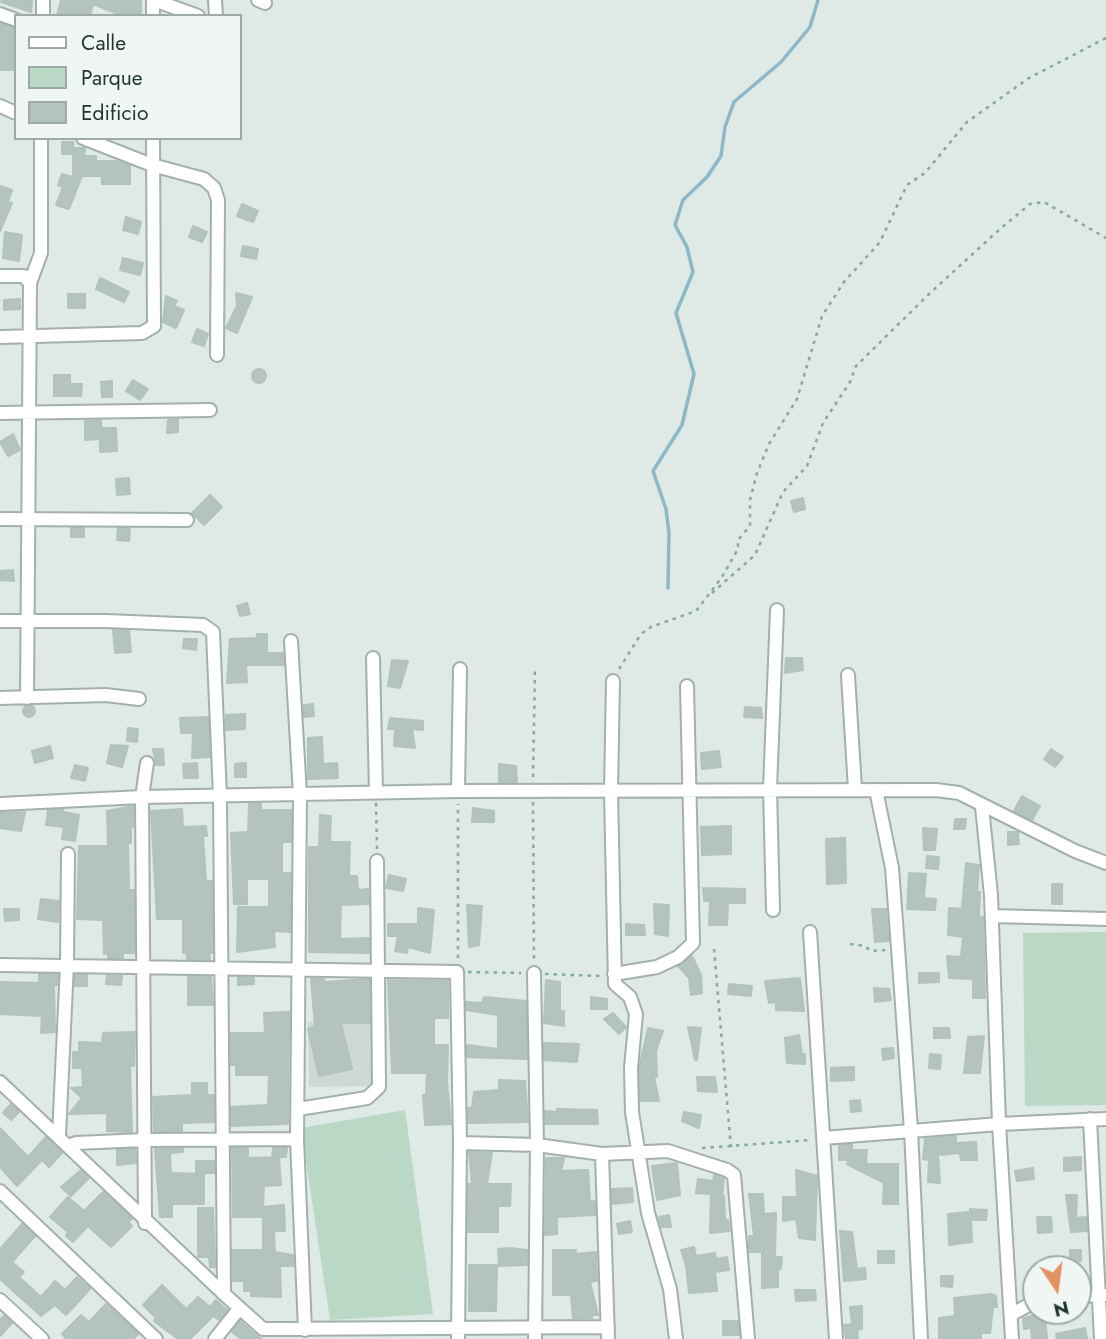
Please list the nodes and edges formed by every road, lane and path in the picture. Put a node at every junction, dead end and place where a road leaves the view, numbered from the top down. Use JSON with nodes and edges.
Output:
{"nodes":[{"id":1,"x":153,"y":0,"type":"edge"},
{"id":2,"x":192,"y":14,"type":"edge"},
{"id":3,"x":1106,"y":38,"type":"edge"},
{"id":4,"x":41,"y":140,"type":"edge"},
{"id":5,"x":88,"y":140,"type":"edge"},
{"id":6,"x":152,"y":140,"type":"edge"},
{"id":7,"x":152,"y":165,"type":"junction"},
{"id":8,"x":1106,"y":238,"type":"edge"},
{"id":9,"x":0,"y":276,"type":"edge"},
{"id":10,"x":30,"y":283,"type":"junction"},
{"id":11,"x":0,"y":337,"type":"edge"},
{"id":12,"x":28,"y":338,"type":"junction"},
{"id":13,"x":217,"y":355,"type":"dead end"},
{"id":14,"x":211,"y":410,"type":"dead end"},
{"id":15,"x":28,"y":412,"type":"junction"},
{"id":16,"x":0,"y":413,"type":"edge"},
{"id":17,"x":0,"y":519,"type":"edge"},
{"id":18,"x":29,"y":519,"type":"junction"},
{"id":19,"x":187,"y":520,"type":"dead end"},
{"id":20,"x":707,"y":598,"type":"junction"},
{"id":21,"x":777,"y":610,"type":"dead end"},
{"id":22,"x":0,"y":621,"type":"edge"},
{"id":23,"x":29,"y":621,"type":"junction"},
{"id":24,"x":292,"y":641,"type":"dead end"},
{"id":25,"x":373,"y":657,"type":"dead end"},
{"id":26,"x":460,"y":669,"type":"dead end"},
{"id":27,"x":535,"y":669,"type":"dead end"},
{"id":28,"x":848,"y":675,"type":"dead end"},
{"id":29,"x":613,"y":681,"type":"joint"},
{"id":30,"x":687,"y":686,"type":"dead end"},
{"id":31,"x":0,"y":698,"type":"edge"},
{"id":32,"x":27,"y":698,"type":"junction"},
{"id":33,"x":139,"y":699,"type":"dead end"},
{"id":34,"x":146,"y":763,"type":"dead end"},
{"id":35,"x":770,"y":789,"type":"junction"},
{"id":36,"x":855,"y":789,"type":"junction"},
{"id":37,"x":691,"y":790,"type":"junction"},
{"id":38,"x":876,"y":790,"type":"junction"},
{"id":39,"x":458,"y":791,"type":"junction"},
{"id":40,"x":611,"y":791,"type":"junction"},
{"id":41,"x":533,"y":792,"type":"junction"},
{"id":42,"x":376,"y":793,"type":"junction"},
{"id":43,"x":300,"y":795,"type":"junction"},
{"id":44,"x":142,"y":797,"type":"junction"},
{"id":45,"x":220,"y":797,"type":"junction"},
{"id":46,"x":0,"y":804,"type":"edge"},
{"id":47,"x":982,"y":807,"type":"junction"},
{"id":48,"x":68,"y":854,"type":"dead end"},
{"id":49,"x":377,"y":861,"type":"joint"},
{"id":50,"x":1106,"y":863,"type":"edge"},
{"id":51,"x":773,"y":910,"type":"dead end"},
{"id":52,"x":992,"y":916,"type":"junction"},
{"id":53,"x":1106,"y":919,"type":"edge"},
{"id":54,"x":810,"y":932,"type":"dead end"},
{"id":55,"x":850,"y":944,"type":"dead end"},
{"id":56,"x":898,"y":947,"type":"junction"},
{"id":57,"x":714,"y":950,"type":"dead end"},
{"id":58,"x":67,"y":964,"type":"junction"},
{"id":59,"x":0,"y":965,"type":"edge"},
{"id":60,"x":143,"y":965,"type":"junction"},
{"id":61,"x":220,"y":969,"type":"junction"},
{"id":62,"x":299,"y":971,"type":"junction"},
{"id":63,"x":379,"y":971,"type":"junction"},
{"id":64,"x":457,"y":972,"type":"junction"},
{"id":65,"x":534,"y":973,"type":"junction"},
{"id":66,"x":614,"y":974,"type":"junction"},
{"id":67,"x":0,"y":1082,"type":"edge"},
{"id":68,"x":298,"y":1109,"type":"junction"},
{"id":69,"x":1090,"y":1119,"type":"junction"},
{"id":70,"x":1106,"y":1119,"type":"edge"},
{"id":71,"x":999,"y":1124,"type":"junction"},
{"id":72,"x":911,"y":1130,"type":"junction"},
{"id":73,"x":823,"y":1138,"type":"junction"},
{"id":74,"x":224,"y":1139,"type":"junction"},
{"id":75,"x":297,"y":1139,"type":"junction"},
{"id":76,"x":144,"y":1140,"type":"junction"},
{"id":77,"x":64,"y":1141,"type":"junction"},
{"id":78,"x":460,"y":1143,"type":"junction"},
{"id":79,"x":537,"y":1145,"type":"junction"},
{"id":80,"x":639,"y":1153,"type":"junction"},
{"id":81,"x":602,"y":1154,"type":"junction"},
{"id":82,"x":0,"y":1191,"type":"edge"},
{"id":83,"x":145,"y":1223,"type":"junction"},
{"id":84,"x":224,"y":1294,"type":"junction"},
{"id":85,"x":1103,"y":1295,"type":"edge"},
{"id":86,"x":0,"y":1300,"type":"edge"},
{"id":87,"x":239,"y":1309,"type":"junction"},
{"id":88,"x":1022,"y":1309,"type":"edge"},
{"id":89,"x":1012,"y":1314,"type":"junction"},
{"id":90,"x":264,"y":1329,"type":"junction"},
{"id":91,"x":304,"y":1330,"type":"junction"},
{"id":92,"x":458,"y":1332,"type":"edge"},
{"id":93,"x":535,"y":1333,"type":"edge"},
{"id":94,"x":608,"y":1333,"type":"edge"},
{"id":95,"x":42,"y":1339,"type":"edge"},
{"id":96,"x":156,"y":1339,"type":"edge"},
{"id":97,"x":215,"y":1339,"type":"edge"},
{"id":98,"x":274,"y":1339,"type":"edge"},
{"id":99,"x":676,"y":1339,"type":"edge"},
{"id":100,"x":748,"y":1339,"type":"edge"},
{"id":101,"x":836,"y":1339,"type":"edge"},
{"id":102,"x":921,"y":1339,"type":"edge"},
{"id":103,"x":1012,"y":1339,"type":"edge"},
{"id":104,"x":1101,"y":1339,"type":"edge"}],
"edges":[{"from":1,"to":2,"type":"street"},
{"from":3,"to":20,"type":"path"},
{"from":4,"to":10,"type":"street"},
{"from":5,"to":7,"type":"street"},
{"from":6,"to":7,"type":"street"},
{"from":7,"to":12,"type":"street"},
{"from":7,"to":13,"type":"street"},
{"from":8,"to":20,"type":"path"},
{"from":9,"to":10,"type":"street"},
{"from":10,"to":12,"type":"street"},
{"from":11,"to":12,"type":"street"},
{"from":12,"to":15,"type":"street"},
{"from":14,"to":15,"type":"street"},
{"from":15,"to":16,"type":"street"},
{"from":15,"to":18,"type":"street"},
{"from":17,"to":18,"type":"street"},
{"from":18,"to":19,"type":"street"},
{"from":18,"to":23,"type":"street"},
{"from":20,"to":29,"type":"path"},
{"from":21,"to":35,"type":"street"},
{"from":22,"to":23,"type":"street"},
{"from":23,"to":32,"type":"street"},
{"from":23,"to":45,"type":"street"},
{"from":24,"to":43,"type":"street"},
{"from":25,"to":42,"type":"street"},
{"from":26,"to":39,"type":"street"},
{"from":27,"to":41,"type":"path"},
{"from":28,"to":36,"type":"street"},
{"from":29,"to":40,"type":"street"},
{"from":30,"to":37,"type":"street"},
{"from":31,"to":32,"type":"street"},
{"from":32,"to":33,"type":"street"},
{"from":34,"to":44,"type":"street"},
{"from":35,"to":36,"type":"street"},
{"from":35,"to":37,"type":"street"},
{"from":35,"to":51,"type":"street"},
{"from":36,"to":38,"type":"street"},
{"from":37,"to":40,"type":"street"},
{"from":37,"to":66,"type":"street"},
{"from":38,"to":47,"type":"street"},
{"from":38,"to":56,"type":"street"},
{"from":39,"to":41,"type":"street"},
{"from":39,"to":42,"type":"street"},
{"from":39,"to":64,"type":"path"},
{"from":40,"to":41,"type":"street"},
{"from":40,"to":66,"type":"street"},
{"from":41,"to":65,"type":"path"},
{"from":42,"to":43,"type":"street"},
{"from":42,"to":49,"type":"path"},
{"from":43,"to":45,"type":"street"},
{"from":43,"to":62,"type":"street"},
{"from":44,"to":45,"type":"street"},
{"from":44,"to":46,"type":"street"},
{"from":44,"to":60,"type":"street"},
{"from":45,"to":61,"type":"street"},
{"from":47,"to":50,"type":"street"},
{"from":47,"to":52,"type":"street"},
{"from":48,"to":58,"type":"street"},
{"from":49,"to":63,"type":"street"},
{"from":52,"to":53,"type":"street"},
{"from":52,"to":71,"type":"street"},
{"from":54,"to":73,"type":"street"},
{"from":55,"to":56,"type":"path"},
{"from":56,"to":72,"type":"street"},
{"from":57,"to":73,"type":"path"},
{"from":58,"to":59,"type":"street"},
{"from":58,"to":60,"type":"street"},
{"from":58,"to":77,"type":"street"},
{"from":60,"to":61,"type":"street"},
{"from":60,"to":76,"type":"street"},
{"from":61,"to":62,"type":"street"},
{"from":61,"to":74,"type":"street"},
{"from":62,"to":63,"type":"street"},
{"from":62,"to":68,"type":"street"},
{"from":63,"to":64,"type":"street"},
{"from":63,"to":68,"type":"street"},
{"from":64,"to":65,"type":"path"},
{"from":64,"to":78,"type":"street"},
{"from":65,"to":66,"type":"path"},
{"from":65,"to":79,"type":"street"},
{"from":66,"to":80,"type":"street"},
{"from":67,"to":77,"type":"street"},
{"from":68,"to":75,"type":"street"},
{"from":69,"to":70,"type":"street"},
{"from":69,"to":71,"type":"street"},
{"from":69,"to":85,"type":"street"},
{"from":71,"to":72,"type":"street"},
{"from":71,"to":89,"type":"street"},
{"from":72,"to":73,"type":"street"},
{"from":72,"to":102,"type":"street"},
{"from":73,"to":101,"type":"street"},
{"from":74,"to":75,"type":"street"},
{"from":74,"to":76,"type":"street"},
{"from":74,"to":84,"type":"street"},
{"from":75,"to":91,"type":"street"},
{"from":76,"to":77,"type":"street"},
{"from":76,"to":83,"type":"street"},
{"from":77,"to":83,"type":"street"},
{"from":78,"to":79,"type":"street"},
{"from":78,"to":92,"type":"street"},
{"from":79,"to":81,"type":"street"},
{"from":79,"to":93,"type":"street"},
{"from":80,"to":81,"type":"street"},
{"from":80,"to":99,"type":"street"},
{"from":80,"to":100,"type":"street"},
{"from":81,"to":94,"type":"street"},
{"from":82,"to":96,"type":"street"},
{"from":83,"to":84,"type":"street"},
{"from":84,"to":87,"type":"street"},
{"from":85,"to":104,"type":"street"},
{"from":86,"to":95,"type":"street"},
{"from":87,"to":90,"type":"street"},
{"from":87,"to":97,"type":"street"},
{"from":88,"to":89,"type":"street"},
{"from":89,"to":103,"type":"street"},
{"from":90,"to":91,"type":"street"},
{"from":90,"to":98,"type":"street"},
{"from":91,"to":92,"type":"street"},
{"from":92,"to":93,"type":"street"},
{"from":93,"to":94,"type":"street"}]}
